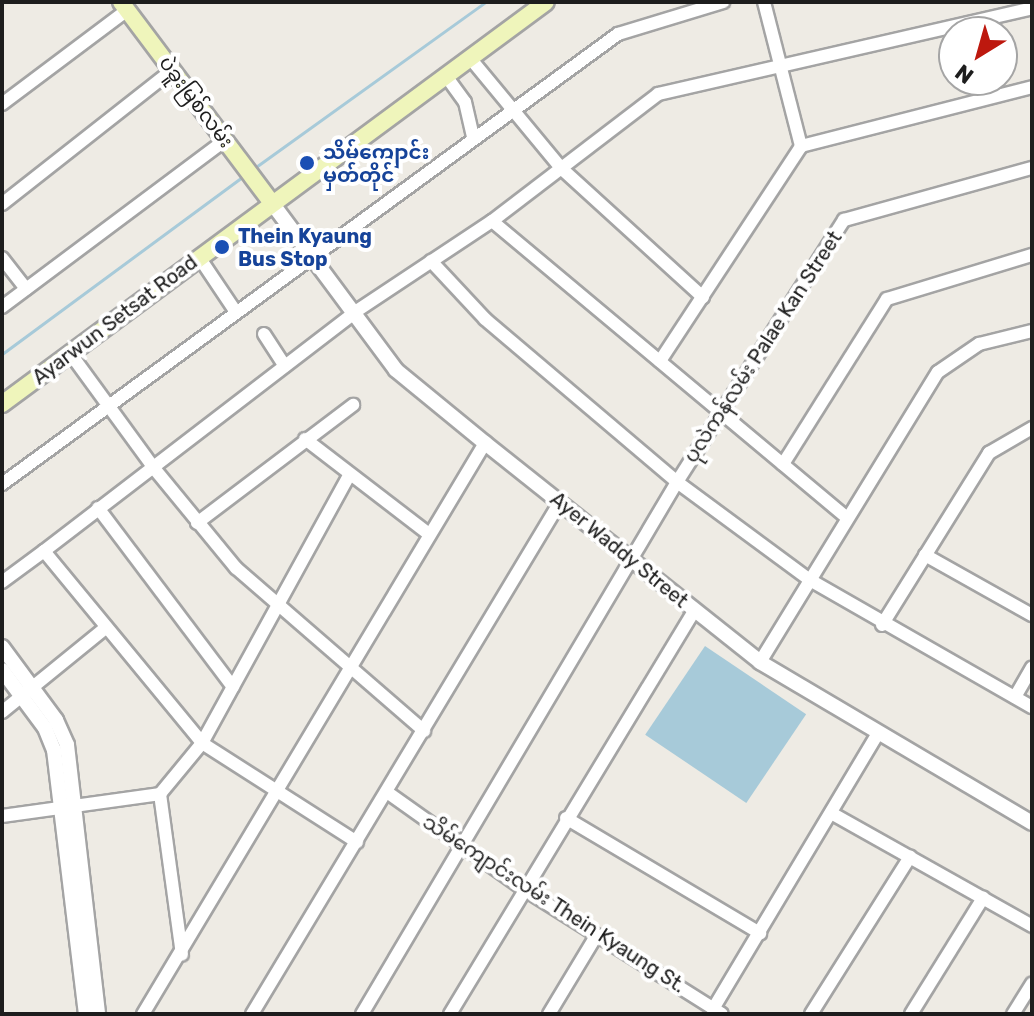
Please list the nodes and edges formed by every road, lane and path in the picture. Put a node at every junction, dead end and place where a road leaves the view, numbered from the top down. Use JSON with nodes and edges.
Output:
{"nodes":[{"id":1,"x":546,"y":2,"type":"edge"},
{"id":2,"x":723,"y":2,"type":"edge"},
{"id":3,"x":764,"y":2,"type":"edge"},
{"id":4,"x":124,"y":6,"type":"edge"},
{"id":5,"x":1032,"y":8,"type":"edge"},
{"id":6,"x":470,"y":58,"type":"junction"},
{"id":7,"x":783,"y":69,"type":"junction"},
{"id":8,"x":172,"y":70,"type":"junction"},
{"id":9,"x":446,"y":76,"type":"junction"},
{"id":10,"x":1032,"y":87,"type":"edge"},
{"id":11,"x":2,"y":104,"type":"edge"},
{"id":12,"x":513,"y":109,"type":"junction"},
{"id":13,"x":473,"y":138,"type":"junction"},
{"id":14,"x":225,"y":140,"type":"junction"},
{"id":15,"x":801,"y":146,"type":"junction"},
{"id":16,"x":561,"y":168,"type":"junction"},
{"id":17,"x":1032,"y":168,"type":"edge"},
{"id":18,"x":272,"y":203,"type":"junction"},
{"id":19,"x":2,"y":204,"type":"edge"},
{"id":20,"x":492,"y":221,"type":"junction"},
{"id":21,"x":1032,"y":255,"type":"edge"},
{"id":22,"x":313,"y":256,"type":"junction"},
{"id":23,"x":199,"y":257,"type":"junction"},
{"id":24,"x":2,"y":258,"type":"edge"},
{"id":25,"x":431,"y":261,"type":"junction"},
{"id":26,"x":26,"y":289,"type":"junction"},
{"id":27,"x":703,"y":297,"type":"junction"},
{"id":28,"x":2,"y":307,"type":"edge"},
{"id":29,"x":236,"y":312,"type":"junction"},
{"id":30,"x":355,"y":312,"type":"junction"},
{"id":31,"x":1032,"y":331,"type":"edge"},
{"id":32,"x":264,"y":334,"type":"dead end"},
{"id":33,"x":70,"y":353,"type":"junction"},
{"id":34,"x":660,"y":361,"type":"junction"},
{"id":35,"x":285,"y":366,"type":"junction"},
{"id":36,"x":2,"y":404,"type":"edge"},
{"id":37,"x":353,"y":405,"type":"dead end"},
{"id":38,"x":108,"y":407,"type":"junction"},
{"id":39,"x":721,"y":412,"type":"junction"},
{"id":40,"x":1032,"y":428,"type":"edge"},
{"id":41,"x":305,"y":439,"type":"junction"},
{"id":42,"x":485,"y":443,"type":"junction"},
{"id":43,"x":783,"y":464,"type":"junction"},
{"id":44,"x":153,"y":467,"type":"junction"},
{"id":45,"x":350,"y":474,"type":"junction"},
{"id":46,"x":677,"y":482,"type":"junction"},
{"id":47,"x":2,"y":484,"type":"edge"},
{"id":48,"x":560,"y":502,"type":"junction"},
{"id":49,"x":98,"y":508,"type":"junction"},
{"id":50,"x":847,"y":518,"type":"junction"},
{"id":51,"x":197,"y":523,"type":"junction"},
{"id":52,"x":429,"y":534,"type":"junction"},
{"id":53,"x":44,"y":551,"type":"junction"},
{"id":54,"x":925,"y":555,"type":"junction"},
{"id":55,"x":632,"y":560,"type":"junction"},
{"id":56,"x":810,"y":580,"type":"junction"},
{"id":57,"x":2,"y":582,"type":"edge"},
{"id":58,"x":277,"y":606,"type":"junction"},
{"id":59,"x":694,"y":611,"type":"junction"},
{"id":60,"x":1032,"y":615,"type":"edge"},
{"id":61,"x":882,"y":625,"type":"junction"},
{"id":62,"x":104,"y":629,"type":"junction"},
{"id":63,"x":2,"y":647,"type":"edge"},
{"id":64,"x":760,"y":662,"type":"junction"},
{"id":65,"x":1032,"y":667,"type":"edge"},
{"id":66,"x":350,"y":669,"type":"junction"},
{"id":67,"x":2,"y":670,"type":"edge"},
{"id":68,"x":233,"y":687,"type":"junction"},
{"id":69,"x":26,"y":691,"type":"junction"},
{"id":70,"x":1015,"y":697,"type":"junction"},
{"id":71,"x":1032,"y":707,"type":"edge"},
{"id":72,"x":2,"y":712,"type":"edge"},
{"id":73,"x":424,"y":731,"type":"junction"},
{"id":74,"x":878,"y":733,"type":"junction"},
{"id":75,"x":202,"y":743,"type":"junction"},
{"id":76,"x":387,"y":792,"type":"junction"},
{"id":77,"x":277,"y":793,"type":"junction"},
{"id":78,"x":160,"y":794,"type":"junction"},
{"id":79,"x":68,"y":806,"type":"junction"},
{"id":80,"x":831,"y":813,"type":"junction"},
{"id":81,"x":2,"y":816,"type":"edge"},
{"id":82,"x":566,"y":818,"type":"junction"},
{"id":83,"x":1032,"y":823,"type":"edge"},
{"id":84,"x":357,"y":842,"type":"junction"},
{"id":85,"x":458,"y":845,"type":"junction"},
{"id":86,"x":910,"y":857,"type":"junction"},
{"id":87,"x":522,"y":888,"type":"junction"},
{"id":88,"x":983,"y":898,"type":"junction"},
{"id":89,"x":1032,"y":926,"type":"edge"},
{"id":90,"x":760,"y":933,"type":"junction"},
{"id":91,"x":596,"y":936,"type":"junction"},
{"id":92,"x":182,"y":954,"type":"junction"},
{"id":93,"x":1032,"y":984,"type":"edge"},
{"id":94,"x":717,"y":1011,"type":"edge"},
{"id":95,"x":552,"y":1013,"type":"edge"},
{"id":96,"x":86,"y":1014,"type":"edge"},
{"id":97,"x":98,"y":1014,"type":"edge"},
{"id":98,"x":143,"y":1014,"type":"edge"},
{"id":99,"x":252,"y":1014,"type":"edge"},
{"id":100,"x":362,"y":1014,"type":"edge"},
{"id":101,"x":450,"y":1014,"type":"edge"},
{"id":102,"x":811,"y":1014,"type":"edge"},
{"id":103,"x":911,"y":1014,"type":"edge"},
{"id":104,"x":1013,"y":1014,"type":"edge"}],
"edges":[{"from":1,"to":6,"type":"main road","name":"Ayarwun Setsat Road"},
{"from":2,"to":12,"type":"street"},
{"from":3,"to":7,"type":"street"},
{"from":4,"to":8,"type":"main road","name":"ပဲခူးမြစ်လမ်း"},
{"from":4,"to":11,"type":"street"},
{"from":5,"to":7,"type":"street"},
{"from":6,"to":9,"type":"main road","name":"Ayarwun Setsat Road"},
{"from":6,"to":12,"type":"street"},
{"from":7,"to":15,"type":"street"},
{"from":7,"to":16,"type":"street"},
{"from":8,"to":14,"type":"main road","name":"ပဲခူးမြစ်လမ်း"},
{"from":8,"to":19,"type":"street"},
{"from":9,"to":13,"type":"street"},
{"from":9,"to":18,"type":"main road","name":"Ayarwun Setsat Road"},
{"from":10,"to":15,"type":"street"},
{"from":12,"to":13,"type":"street"},
{"from":12,"to":16,"type":"street"},
{"from":13,"to":22,"type":"street"},
{"from":14,"to":18,"type":"main road","name":"ပဲခူးမြစ်လမ်း"},
{"from":14,"to":26,"type":"street"},
{"from":15,"to":27,"type":"street"},
{"from":16,"to":20,"type":"street"},
{"from":16,"to":27,"type":"street"},
{"from":17,"to":39,"type":"street","name":"ပုလဲကန်လမ်း Palae Kan Street"},
{"from":18,"to":22,"type":"street","name":"Ayer Waddy Street"},
{"from":18,"to":23,"type":"main road","name":"Ayarwun Setsat Road"},
{"from":20,"to":25,"type":"street"},
{"from":20,"to":34,"type":"street"},
{"from":21,"to":43,"type":"street"},
{"from":22,"to":29,"type":"street"},
{"from":22,"to":30,"type":"street","name":"Ayer Waddy Street"},
{"from":23,"to":29,"type":"street"},
{"from":23,"to":33,"type":"main road","name":"Ayarwun Setsat Road"},
{"from":24,"to":26,"type":"street"},
{"from":25,"to":30,"type":"street"},
{"from":25,"to":46,"type":"street"},
{"from":26,"to":28,"type":"street"},
{"from":27,"to":34,"type":"street"},
{"from":29,"to":38,"type":"street"},
{"from":30,"to":35,"type":"street"},
{"from":30,"to":42,"type":"street","name":"Ayer Waddy Street"},
{"from":31,"to":50,"type":"street"},
{"from":32,"to":35,"type":"street"},
{"from":33,"to":36,"type":"main road","name":"Ayarwun Setsat Road"},
{"from":33,"to":38,"type":"street"},
{"from":34,"to":39,"type":"street"},
{"from":35,"to":44,"type":"street"},
{"from":37,"to":41,"type":"street"},
{"from":38,"to":44,"type":"street"},
{"from":38,"to":47,"type":"street"},
{"from":39,"to":43,"type":"street"},
{"from":39,"to":46,"type":"street","name":"ပုလဲကန်လမ်း Palae Kan Street"},
{"from":40,"to":54,"type":"street"},
{"from":41,"to":45,"type":"street"},
{"from":41,"to":51,"type":"street"},
{"from":42,"to":48,"type":"street","name":"Ayer Waddy Street"},
{"from":42,"to":52,"type":"street"},
{"from":43,"to":50,"type":"street"},
{"from":44,"to":49,"type":"street"},
{"from":44,"to":51,"type":"street"},
{"from":45,"to":52,"type":"street"},
{"from":45,"to":58,"type":"street"},
{"from":46,"to":55,"type":"street","name":"ပုလဲကန်လမ်း Palae Kan Street"},
{"from":46,"to":56,"type":"street"},
{"from":48,"to":55,"type":"street","name":"Ayer Waddy Street"},
{"from":48,"to":73,"type":"street"},
{"from":49,"to":53,"type":"street"},
{"from":49,"to":68,"type":"street"},
{"from":50,"to":56,"type":"street"},
{"from":51,"to":58,"type":"street"},
{"from":52,"to":66,"type":"street"},
{"from":53,"to":57,"type":"street"},
{"from":53,"to":62,"type":"street"},
{"from":54,"to":60,"type":"street"},
{"from":54,"to":61,"type":"street"},
{"from":55,"to":59,"type":"street","name":"Ayer Waddy Street"},
{"from":55,"to":85,"type":"street","name":"ပုလဲကန်လမ်း Palae Kan Street"},
{"from":56,"to":61,"type":"street"},
{"from":56,"to":64,"type":"street"},
{"from":58,"to":66,"type":"street"},
{"from":58,"to":68,"type":"street"},
{"from":59,"to":64,"type":"street","name":"Ayer Waddy Street"},
{"from":59,"to":82,"type":"street"},
{"from":61,"to":70,"type":"street"},
{"from":62,"to":69,"type":"street"},
{"from":62,"to":75,"type":"street"},
{"from":63,"to":69,"type":"street"},
{"from":64,"to":74,"type":"street","name":"Ayer Waddy Street"},
{"from":65,"to":70,"type":"street"},
{"from":66,"to":73,"type":"street"},
{"from":66,"to":77,"type":"street"},
{"from":67,"to":69,"type":"street"},
{"from":68,"to":75,"type":"street"},
{"from":69,"to":72,"type":"street"},
{"from":69,"to":79,"type":"street"},
{"from":70,"to":71,"type":"street"},
{"from":73,"to":76,"type":"street"},
{"from":74,"to":80,"type":"street"},
{"from":74,"to":83,"type":"street","name":"Ayer Waddy Street"},
{"from":75,"to":77,"type":"street"},
{"from":75,"to":78,"type":"street"},
{"from":76,"to":84,"type":"street"},
{"from":76,"to":85,"type":"street","name":"သိမ်ကျောင်းလမ်း Thein Kyaung St."},
{"from":77,"to":84,"type":"street"},
{"from":77,"to":92,"type":"street"},
{"from":78,"to":79,"type":"street"},
{"from":78,"to":92,"type":"street"},
{"from":79,"to":81,"type":"street"},
{"from":79,"to":96,"type":"street"},
{"from":79,"to":97,"type":"street"},
{"from":80,"to":86,"type":"street"},
{"from":80,"to":90,"type":"street"},
{"from":82,"to":87,"type":"street"},
{"from":82,"to":90,"type":"street"},
{"from":84,"to":99,"type":"street"},
{"from":85,"to":87,"type":"street","name":"သိမ်ကျောင်းလမ်း Thein Kyaung St."},
{"from":85,"to":100,"type":"street","name":"ပုလဲကန်လမ်း Palae Kan Street"},
{"from":86,"to":88,"type":"street"},
{"from":86,"to":102,"type":"street"},
{"from":87,"to":91,"type":"street","name":"သိမ်ကျောင်းလမ်း Thein Kyaung St."},
{"from":87,"to":101,"type":"street"},
{"from":88,"to":89,"type":"street"},
{"from":88,"to":103,"type":"street"},
{"from":90,"to":94,"type":"street"},
{"from":91,"to":94,"type":"street","name":"သိမ်ကျောင်းလမ်း Thein Kyaung St."},
{"from":91,"to":95,"type":"street"},
{"from":92,"to":98,"type":"street"},
{"from":93,"to":104,"type":"street"}]}
